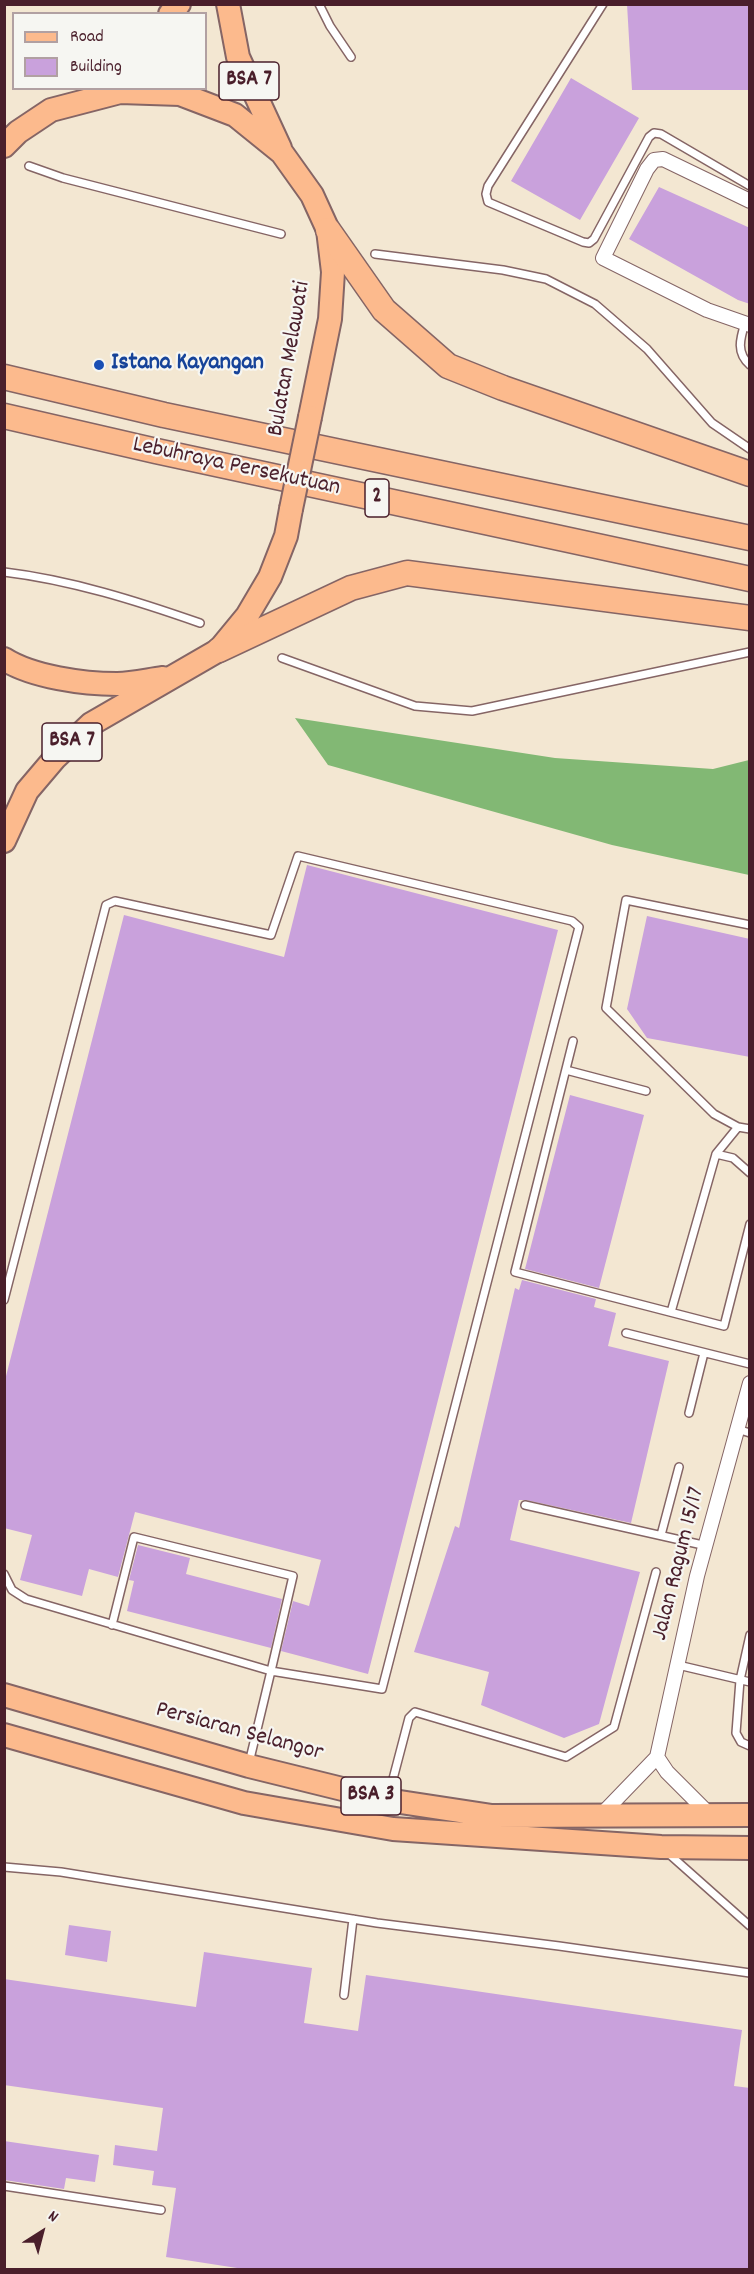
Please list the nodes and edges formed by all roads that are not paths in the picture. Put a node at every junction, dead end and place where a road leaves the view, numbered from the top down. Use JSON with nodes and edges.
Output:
{"nodes":[{"id":1,"x":228,"y":4,"type":"edge"},
{"id":2,"x":319,"y":4,"type":"edge"},
{"id":3,"x":603,"y":4,"type":"edge"},
{"id":4,"x":351,"y":57,"type":"dead end"},
{"id":5,"x":79,"y":90,"type":"edge"},
{"id":6,"x":51,"y":110,"type":"junction"},
{"id":7,"x":4,"y":146,"type":"edge"},
{"id":8,"x":282,"y":153,"type":"junction"},
{"id":9,"x":29,"y":166,"type":"dead end"},
{"id":10,"x":750,"y":186,"type":"edge"},
{"id":11,"x":750,"y":201,"type":"edge"},
{"id":12,"x":328,"y":230,"type":"junction"},
{"id":13,"x":281,"y":234,"type":"dead end"},
{"id":14,"x":375,"y":254,"type":"dead end"},
{"id":15,"x":747,"y":324,"type":"edge"},
{"id":16,"x":750,"y":365,"type":"edge"},
{"id":17,"x":4,"y":377,"type":"edge"},
{"id":18,"x":4,"y":416,"type":"edge"},
{"id":19,"x":750,"y":448,"type":"edge"},
{"id":20,"x":750,"y":474,"type":"edge"},
{"id":21,"x":750,"y":538,"type":"edge"},
{"id":22,"x":4,"y":572,"type":"edge"},
{"id":23,"x":750,"y":579,"type":"edge"},
{"id":24,"x":750,"y":618,"type":"edge"},
{"id":25,"x":200,"y":623,"type":"dead end"},
{"id":26,"x":219,"y":650,"type":"junction"},
{"id":27,"x":750,"y":652,"type":"edge"},
{"id":28,"x":282,"y":658,"type":"dead end"},
{"id":29,"x":4,"y":659,"type":"edge"},
{"id":30,"x":173,"y":676,"type":"junction"},
{"id":31,"x":4,"y":841,"type":"edge"},
{"id":32,"x":750,"y":925,"type":"edge"},
{"id":33,"x":573,"y":1041,"type":"dead end"},
{"id":34,"x":566,"y":1070,"type":"junction"},
{"id":35,"x":646,"y":1091,"type":"dead end"},
{"id":36,"x":738,"y":1127,"type":"junction"},
{"id":37,"x":750,"y":1129,"type":"edge"},
{"id":38,"x":716,"y":1154,"type":"junction"},
{"id":39,"x":750,"y":1173,"type":"edge"},
{"id":40,"x":750,"y":1224,"type":"edge"},
{"id":41,"x":4,"y":1300,"type":"edge"},
{"id":42,"x":671,"y":1312,"type":"junction"},
{"id":43,"x":626,"y":1333,"type":"dead end"},
{"id":44,"x":704,"y":1353,"type":"junction"},
{"id":45,"x":750,"y":1364,"type":"edge"},
{"id":46,"x":750,"y":1383,"type":"edge"},
{"id":47,"x":689,"y":1413,"type":"dead end"},
{"id":48,"x":744,"y":1431,"type":"edge"},
{"id":49,"x":679,"y":1467,"type":"dead end"},
{"id":50,"x":525,"y":1505,"type":"dead end"},
{"id":51,"x":661,"y":1535,"type":"junction"},
{"id":52,"x":707,"y":1546,"type":"junction"},
{"id":53,"x":656,"y":1572,"type":"dead end"},
{"id":54,"x":4,"y":1574,"type":"edge"},
{"id":55,"x":112,"y":1625,"type":"junction"},
{"id":56,"x":750,"y":1635,"type":"edge"},
{"id":57,"x":678,"y":1665,"type":"junction"},
{"id":58,"x":271,"y":1671,"type":"junction"},
{"id":59,"x":740,"y":1680,"type":"junction"},
{"id":60,"x":750,"y":1682,"type":"edge"},
{"id":61,"x":4,"y":1695,"type":"edge"},
{"id":62,"x":4,"y":1735,"type":"edge"},
{"id":63,"x":750,"y":1746,"type":"edge"},
{"id":64,"x":657,"y":1757,"type":"junction"},
{"id":65,"x":249,"y":1766,"type":"junction"},
{"id":66,"x":387,"y":1800,"type":"junction"},
{"id":67,"x":601,"y":1815,"type":"junction"},
{"id":68,"x":710,"y":1815,"type":"junction"},
{"id":69,"x":750,"y":1815,"type":"edge"},
{"id":70,"x":661,"y":1847,"type":"junction"},
{"id":71,"x":750,"y":1848,"type":"edge"},
{"id":72,"x":4,"y":1866,"type":"edge"},
{"id":73,"x":353,"y":1919,"type":"junction"},
{"id":74,"x":750,"y":1926,"type":"edge"},
{"id":75,"x":750,"y":1973,"type":"edge"},
{"id":76,"x":344,"y":1995,"type":"dead end"},
{"id":77,"x":4,"y":2186,"type":"edge"},
{"id":78,"x":161,"y":2210,"type":"dead end"}],
"edges":[{"from":1,"to":8,"type":"main road","number":"BSA 7"},
{"from":2,"to":4,"type":"lane"},
{"from":3,"to":10,"type":"lane"},
{"from":5,"to":6,"type":"main road"},
{"from":6,"to":7,"type":"main road","name":"Bulatan Melawati"},
{"from":6,"to":8,"type":"main road","name":"Bulatan Melawati"},
{"from":8,"to":12,"type":"main road","name":"Bulatan Melawati"},
{"from":9,"to":13,"type":"lane"},
{"from":11,"to":15,"type":"street"},
{"from":12,"to":20,"type":"highway"},
{"from":12,"to":26,"type":"main road","name":"Bulatan Melawati","bridge":true},
{"from":14,"to":19,"type":"lane"},
{"from":15,"to":16,"type":"lane"},
{"from":17,"to":21,"type":"highway","name":"Lebuhraya Persekutuan","number":"2"},
{"from":18,"to":23,"type":"highway","name":"Lebuhraya Persekutuan","number":"2"},
{"from":22,"to":25,"type":"lane"},
{"from":24,"to":26,"type":"highway"},
{"from":26,"to":30,"type":"main road","name":"Bulatan Melawati"},
{"from":27,"to":28,"type":"lane"},
{"from":29,"to":30,"type":"main road","name":"Bulatan Melawati"},
{"from":30,"to":31,"type":"main road","number":"BSA 7"},
{"from":32,"to":36,"type":"lane"},
{"from":33,"to":34,"type":"lane"},
{"from":34,"to":35,"type":"lane"},
{"from":34,"to":42,"type":"lane"},
{"from":36,"to":37,"type":"lane"},
{"from":36,"to":38,"type":"lane"},
{"from":38,"to":39,"type":"lane"},
{"from":38,"to":42,"type":"lane"},
{"from":40,"to":42,"type":"lane"},
{"from":41,"to":58,"type":"lane"},
{"from":43,"to":44,"type":"lane"},
{"from":44,"to":45,"type":"lane"},
{"from":44,"to":47,"type":"lane"},
{"from":46,"to":48,"type":"street","name":"Jalan Ragum 15/17"},
{"from":48,"to":52,"type":"street","name":"Jalan Ragum 15/17"},
{"from":49,"to":51,"type":"lane"},
{"from":50,"to":51,"type":"lane"},
{"from":51,"to":52,"type":"lane"},
{"from":52,"to":57,"type":"street","name":"Jalan Ragum 15/17"},
{"from":53,"to":66,"type":"lane"},
{"from":54,"to":55,"type":"lane"},
{"from":55,"to":58,"type":"lane"},
{"from":55,"to":58,"type":"lane"},
{"from":56,"to":59,"type":"lane"},
{"from":57,"to":59,"type":"lane"},
{"from":57,"to":64,"type":"street","name":"Jalan Ragum 15/17"},
{"from":58,"to":65,"type":"lane"},
{"from":59,"to":60,"type":"lane"},
{"from":59,"to":63,"type":"lane"},
{"from":61,"to":65,"type":"main road","name":"Persiaran Selangor","number":"BSA 3"},
{"from":62,"to":70,"type":"main road","number":"BSA 3"},
{"from":64,"to":67,"type":"street"},
{"from":64,"to":68,"type":"street"},
{"from":65,"to":66,"type":"main road","name":"Persiaran Selangor","number":"BSA 3"},
{"from":66,"to":67,"type":"main road","name":"Persiaran Selangor","number":"BSA 3"},
{"from":67,"to":68,"type":"main road","name":"Persiaran Selangor","number":"BSA 3"},
{"from":68,"to":69,"type":"main road","name":"Persiaran Selangor","number":"BSA 3"},
{"from":70,"to":71,"type":"main road","number":"BSA 3"},
{"from":70,"to":74,"type":"lane"},
{"from":72,"to":73,"type":"lane"},
{"from":73,"to":75,"type":"lane"},
{"from":73,"to":76,"type":"lane"},
{"from":77,"to":78,"type":"lane"}]}
